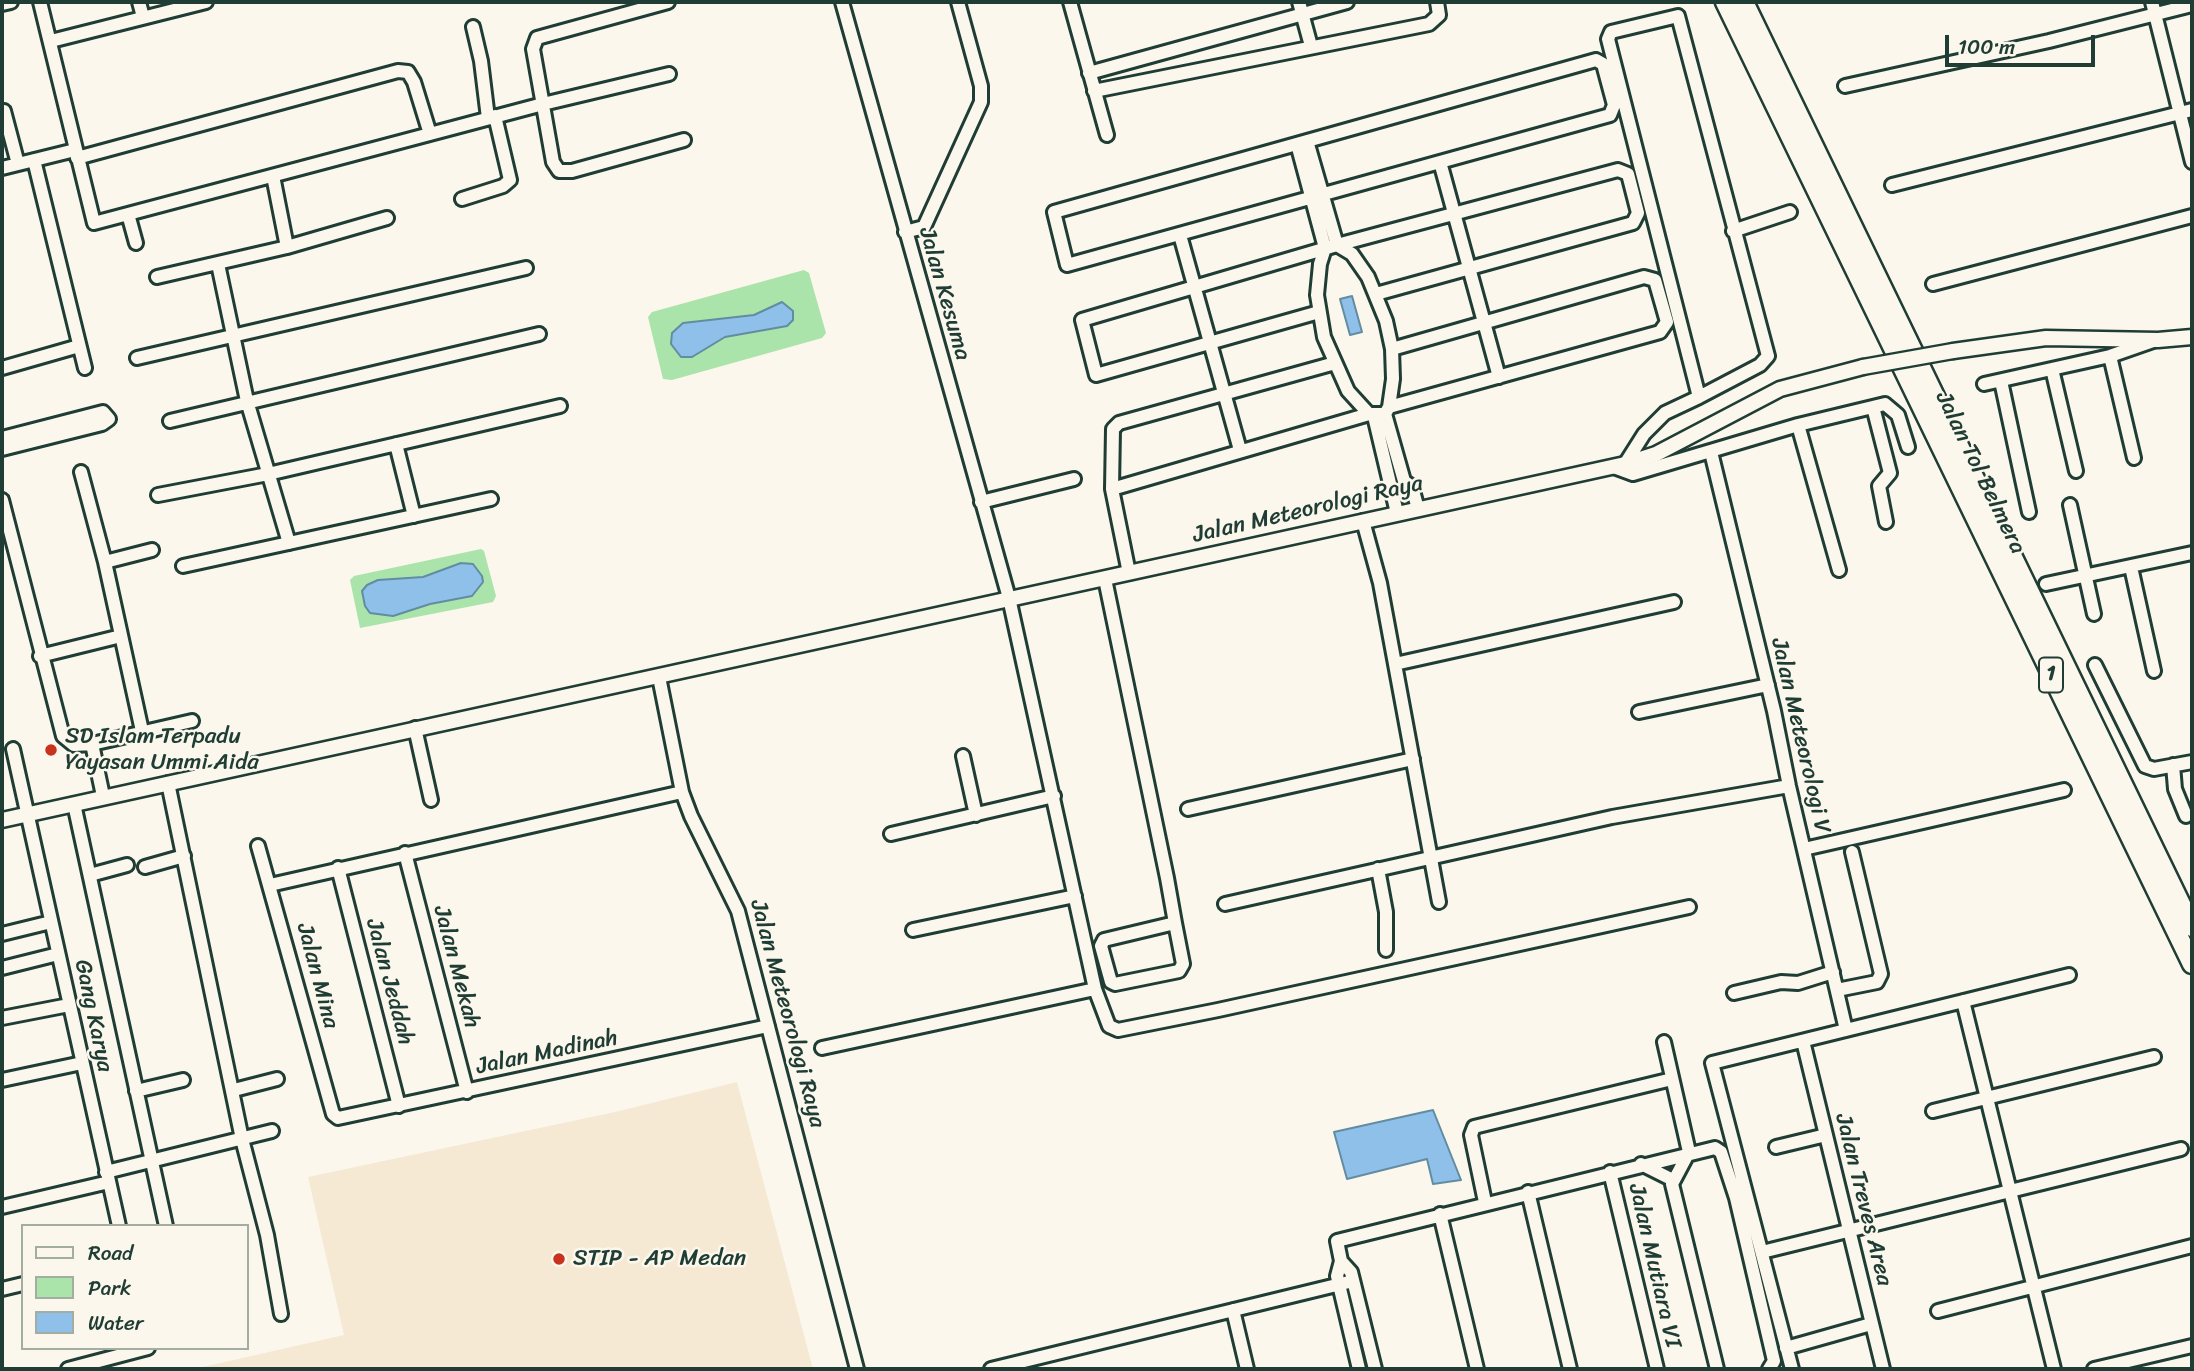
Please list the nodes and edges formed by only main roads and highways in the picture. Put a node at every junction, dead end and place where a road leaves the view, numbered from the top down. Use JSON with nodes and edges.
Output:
{"nodes":[{"id":1,"x":1725,"y":2,"type":"edge"},
{"id":2,"x":1744,"y":2,"type":"edge"},
{"id":3,"x":2192,"y":337,"type":"edge"},
{"id":4,"x":2,"y":820,"type":"edge"},
{"id":5,"x":2192,"y":928,"type":"edge"},
{"id":6,"x":2192,"y":964,"type":"edge"}],
"edges":[{"from":1,"to":6,"type":"highway","name":"Jalan Tol Belmera","number":"1"},
{"from":2,"to":5,"type":"highway","name":"Jalan Tol Belmera","number":"1"},
{"from":3,"to":4,"type":"main road","name":"Jalan Meteorologi Raya","bridge":true}]}
